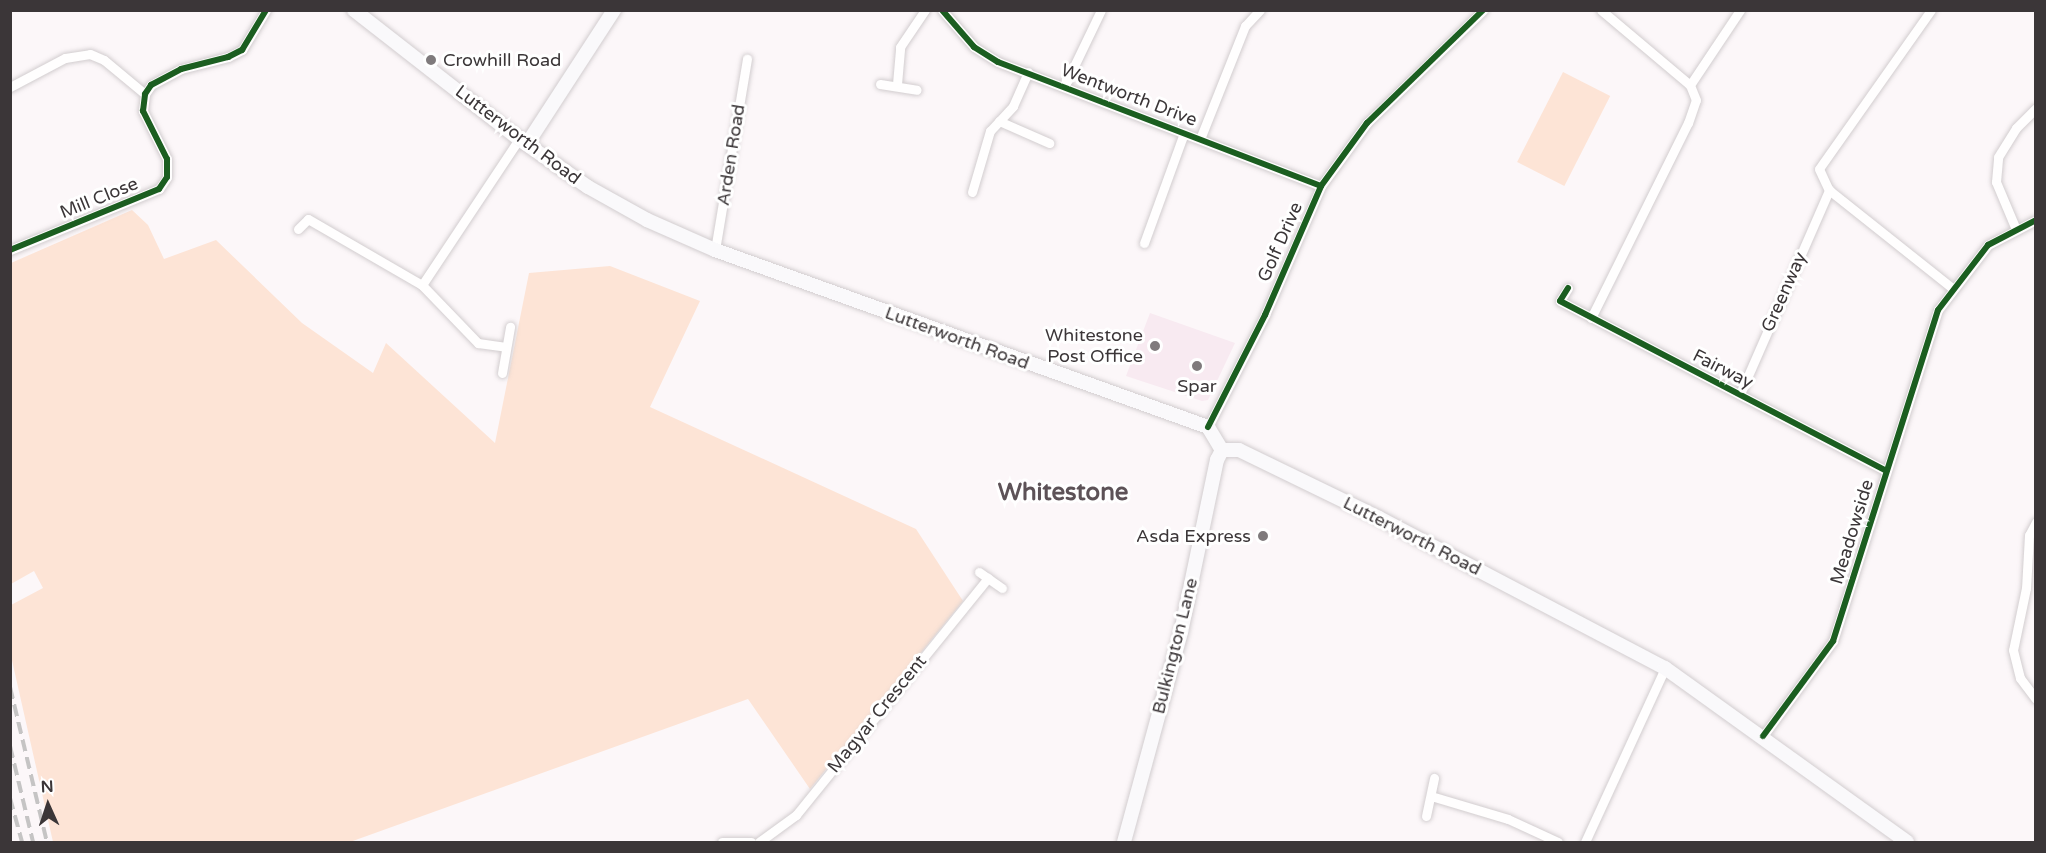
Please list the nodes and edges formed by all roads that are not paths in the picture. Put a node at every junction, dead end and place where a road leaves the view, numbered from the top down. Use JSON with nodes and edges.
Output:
{"nodes":[{"id":1,"x":266,"y":10,"type":"edge"},
{"id":2,"x":354,"y":10,"type":"edge"},
{"id":3,"x":614,"y":10,"type":"edge"},
{"id":4,"x":925,"y":10,"type":"edge"},
{"id":5,"x":942,"y":10,"type":"edge"},
{"id":6,"x":1101,"y":10,"type":"edge"},
{"id":7,"x":1260,"y":10,"type":"edge"},
{"id":8,"x":1483,"y":10,"type":"edge"},
{"id":9,"x":1601,"y":10,"type":"edge"},
{"id":10,"x":1740,"y":10,"type":"edge"},
{"id":11,"x":1931,"y":10,"type":"edge"},
{"id":12,"x":747,"y":59,"type":"dead end"},
{"id":13,"x":1028,"y":72,"type":"junction"},
{"id":14,"x":880,"y":84,"type":"dead end"},
{"id":15,"x":897,"y":84,"type":"junction"},
{"id":16,"x":1690,"y":85,"type":"junction"},
{"id":17,"x":10,"y":87,"type":"edge"},
{"id":18,"x":1064,"y":87,"type":"junction"},
{"id":19,"x":917,"y":90,"type":"dead end"},
{"id":20,"x":145,"y":93,"type":"junction"},
{"id":21,"x":2036,"y":108,"type":"edge"},
{"id":22,"x":999,"y":121,"type":"junction"},
{"id":23,"x":1184,"y":133,"type":"junction"},
{"id":24,"x":1200,"y":139,"type":"junction"},
{"id":25,"x":523,"y":142,"type":"junction"},
{"id":26,"x":1049,"y":143,"type":"dead end"},
{"id":27,"x":1321,"y":186,"type":"junction"},
{"id":28,"x":1829,"y":190,"type":"junction"},
{"id":29,"x":972,"y":192,"type":"dead end"},
{"id":30,"x":2036,"y":220,"type":"edge"},
{"id":31,"x":2015,"y":228,"type":"junction"},
{"id":32,"x":298,"y":229,"type":"dead end"},
{"id":33,"x":1144,"y":243,"type":"dead end"},
{"id":34,"x":10,"y":250,"type":"edge"},
{"id":35,"x":716,"y":250,"type":"junction"},
{"id":36,"x":422,"y":285,"type":"junction"},
{"id":37,"x":1568,"y":288,"type":"dead end"},
{"id":38,"x":1952,"y":288,"type":"junction"},
{"id":39,"x":1591,"y":318,"type":"junction"},
{"id":40,"x":510,"y":327,"type":"dead end"},
{"id":41,"x":506,"y":347,"type":"junction"},
{"id":42,"x":502,"y":373,"type":"dead end"},
{"id":43,"x":1740,"y":394,"type":"junction"},
{"id":44,"x":1208,"y":427,"type":"junction"},
{"id":45,"x":1222,"y":450,"type":"junction"},
{"id":46,"x":1886,"y":471,"type":"junction"},
{"id":47,"x":2036,"y":522,"type":"edge"},
{"id":48,"x":1002,"y":588,"type":"dead end"},
{"id":49,"x":1665,"y":668,"type":"junction"},
{"id":50,"x":2036,"y":699,"type":"edge"},
{"id":51,"x":1763,"y":736,"type":"junction"},
{"id":52,"x":1434,"y":778,"type":"dead end"},
{"id":53,"x":1431,"y":796,"type":"junction"},
{"id":54,"x":1426,"y":816,"type":"dead end"},
{"id":55,"x":722,"y":843,"type":"edge"},
{"id":56,"x":751,"y":843,"type":"edge"},
{"id":57,"x":759,"y":843,"type":"edge"},
{"id":58,"x":1124,"y":843,"type":"edge"},
{"id":59,"x":1558,"y":843,"type":"edge"},
{"id":60,"x":1585,"y":843,"type":"edge"},
{"id":61,"x":1907,"y":843,"type":"edge"}],
"edges":[{"from":1,"to":20,"type":"street"},
{"from":2,"to":25,"type":"main road","name":"Lutterworth Road"},
{"from":3,"to":25,"type":"main road"},
{"from":4,"to":15,"type":"street"},
{"from":5,"to":13,"type":"street","name":"Wentworth Drive"},
{"from":6,"to":18,"type":"street"},
{"from":7,"to":24,"type":"street"},
{"from":8,"to":27,"type":"street","name":"Golf Drive"},
{"from":9,"to":16,"type":"street"},
{"from":10,"to":16,"type":"street"},
{"from":11,"to":28,"type":"street"},
{"from":12,"to":35,"type":"street","name":"Arden Road"},
{"from":13,"to":18,"type":"street","name":"Wentworth Drive"},
{"from":13,"to":22,"type":"street"},
{"from":14,"to":15,"type":"street"},
{"from":15,"to":19,"type":"street"},
{"from":16,"to":39,"type":"street"},
{"from":17,"to":20,"type":"street"},
{"from":18,"to":23,"type":"street","name":"Wentworth Drive"},
{"from":20,"to":34,"type":"street","name":"Mill Close"},
{"from":21,"to":31,"type":"street"},
{"from":22,"to":26,"type":"street"},
{"from":22,"to":29,"type":"street"},
{"from":23,"to":24,"type":"street","name":"Wentworth Drive"},
{"from":23,"to":33,"type":"street"},
{"from":24,"to":27,"type":"street","name":"Wentworth Drive"},
{"from":25,"to":35,"type":"main road","name":"Lutterworth Road"},
{"from":25,"to":36,"type":"street"},
{"from":27,"to":44,"type":"street","name":"Golf Drive"},
{"from":28,"to":38,"type":"street"},
{"from":28,"to":43,"type":"street","name":"Greenway"},
{"from":30,"to":31,"type":"street","name":"Meadowside"},
{"from":31,"to":38,"type":"street","name":"Meadowside"},
{"from":32,"to":36,"type":"street"},
{"from":35,"to":44,"type":"main road","name":"Lutterworth Road"},
{"from":36,"to":41,"type":"street"},
{"from":37,"to":39,"type":"street","name":"Fairway"},
{"from":38,"to":46,"type":"street","name":"Meadowside"},
{"from":39,"to":43,"type":"street","name":"Fairway"},
{"from":40,"to":41,"type":"street"},
{"from":41,"to":42,"type":"street"},
{"from":43,"to":46,"type":"street","name":"Fairway"},
{"from":44,"to":45,"type":"main road"},
{"from":45,"to":49,"type":"main road","name":"Lutterworth Road"},
{"from":45,"to":58,"type":"main road","name":"Bulkington Lane"},
{"from":46,"to":51,"type":"street","name":"Meadowside"},
{"from":47,"to":50,"type":"street"},
{"from":48,"to":57,"type":"street","name":"Magyar Crescent"},
{"from":49,"to":51,"type":"main road","name":"Lutterworth Road"},
{"from":49,"to":60,"type":"street"},
{"from":51,"to":61,"type":"main road","name":"Lutterworth Road"},
{"from":52,"to":53,"type":"street"},
{"from":53,"to":54,"type":"street"},
{"from":53,"to":59,"type":"street"},
{"from":55,"to":56,"type":"street"}]}
